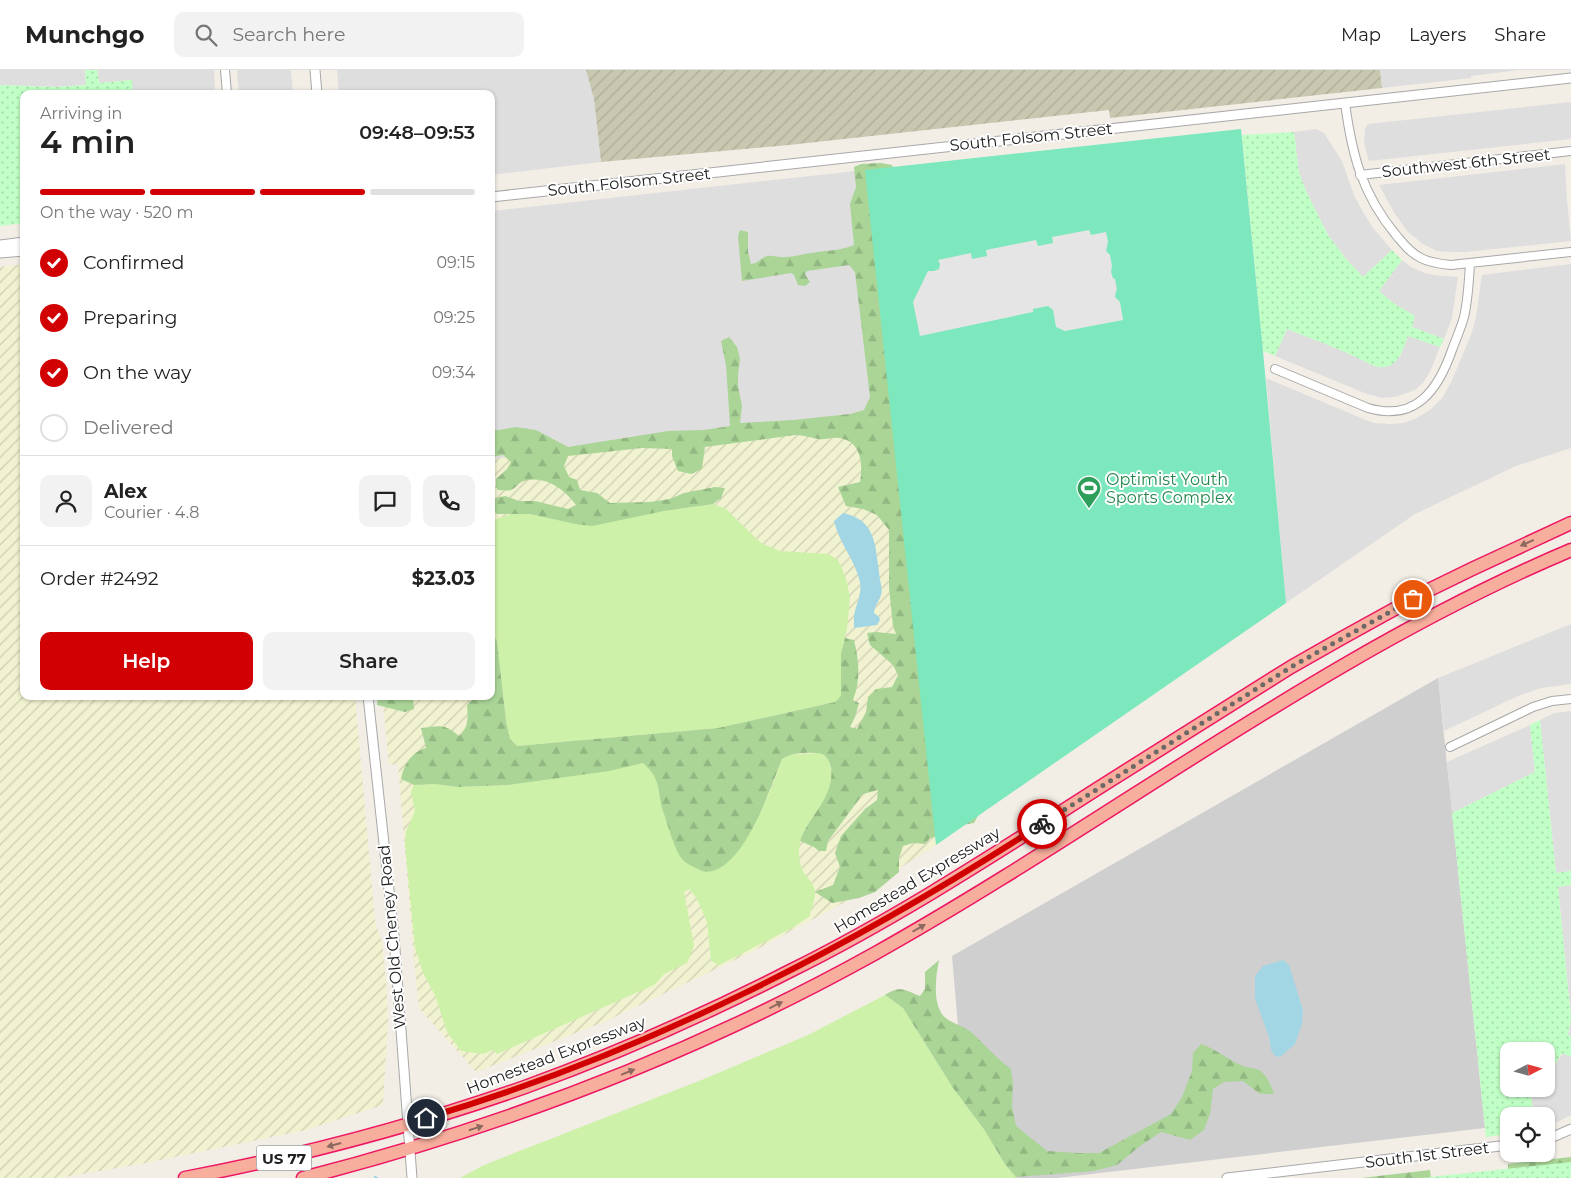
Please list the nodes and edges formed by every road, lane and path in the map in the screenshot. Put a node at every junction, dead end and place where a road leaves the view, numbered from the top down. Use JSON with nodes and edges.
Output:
{"nodes":[{"id":1,"x":225,"y":70,"type":"edge"},
{"id":2,"x":315,"y":70,"type":"edge"},
{"id":3,"x":1571,"y":78,"type":"edge"},
{"id":4,"x":227,"y":90,"type":"edge"},
{"id":5,"x":317,"y":90,"type":"edge"},
{"id":6,"x":1345,"y":103,"type":"junction"},
{"id":7,"x":1571,"y":151,"type":"edge"},
{"id":8,"x":1360,"y":175,"type":"junction"},
{"id":9,"x":495,"y":197,"type":"edge"},
{"id":10,"x":20,"y":242,"type":"edge"},
{"id":11,"x":0,"y":244,"type":"edge"},
{"id":12,"x":20,"y":250,"type":"edge"},
{"id":13,"x":1571,"y":252,"type":"edge"},
{"id":14,"x":0,"y":253,"type":"edge"},
{"id":15,"x":1470,"y":264,"type":"junction"},
{"id":16,"x":1275,"y":369,"type":"dead end"},
{"id":17,"x":1571,"y":523,"type":"edge"},
{"id":18,"x":1571,"y":550,"type":"edge"},
{"id":19,"x":1571,"y":699,"type":"edge"},
{"id":20,"x":368,"y":700,"type":"edge"},
{"id":21,"x":1450,"y":747,"type":"dead end"},
{"id":22,"x":407,"y":1124,"type":"junction"},
{"id":23,"x":1571,"y":1129,"type":"edge"},
{"id":24,"x":1555,"y":1136,"type":"edge"},
{"id":25,"x":1500,"y":1146,"type":"edge"},
{"id":26,"x":409,"y":1149,"type":"junction"},
{"id":27,"x":185,"y":1178,"type":"edge"},
{"id":28,"x":304,"y":1178,"type":"edge"},
{"id":29,"x":412,"y":1178,"type":"edge"},
{"id":30,"x":1227,"y":1178,"type":"edge"}],
"edges":[{"from":1,"to":4,"type":"street"},
{"from":2,"to":5,"type":"street"},
{"from":3,"to":6,"type":"street","name":"South Folsom Street"},
{"from":6,"to":8,"type":"street"},
{"from":6,"to":9,"type":"street","name":"South Folsom Street"},
{"from":7,"to":8,"type":"street","name":"Southwest 6th Street"},
{"from":8,"to":15,"type":"street"},
{"from":10,"to":11,"type":"street"},
{"from":12,"to":14,"type":"street"},
{"from":13,"to":15,"type":"street"},
{"from":15,"to":16,"type":"street"},
{"from":17,"to":22,"type":"highway","name":"Homestead Expressway","number":"US 77","one_way":true},
{"from":26,"to":18,"type":"highway","number":"US 77","one_way":true},
{"from":19,"to":21,"type":"street"},
{"from":20,"to":22,"type":"street","name":"West Old Cheney Road"},
{"from":22,"to":26,"type":"street","name":"West Old Cheney Road"},
{"from":22,"to":27,"type":"highway","name":"Homestead Expressway","number":"US 77","one_way":true},
{"from":23,"to":24,"type":"street"},
{"from":25,"to":30,"type":"street","name":"South 1st Street"},
{"from":26,"to":28,"type":"highway","number":"US 77"},
{"from":26,"to":29,"type":"street","name":"West Old Cheney Road"}]}
